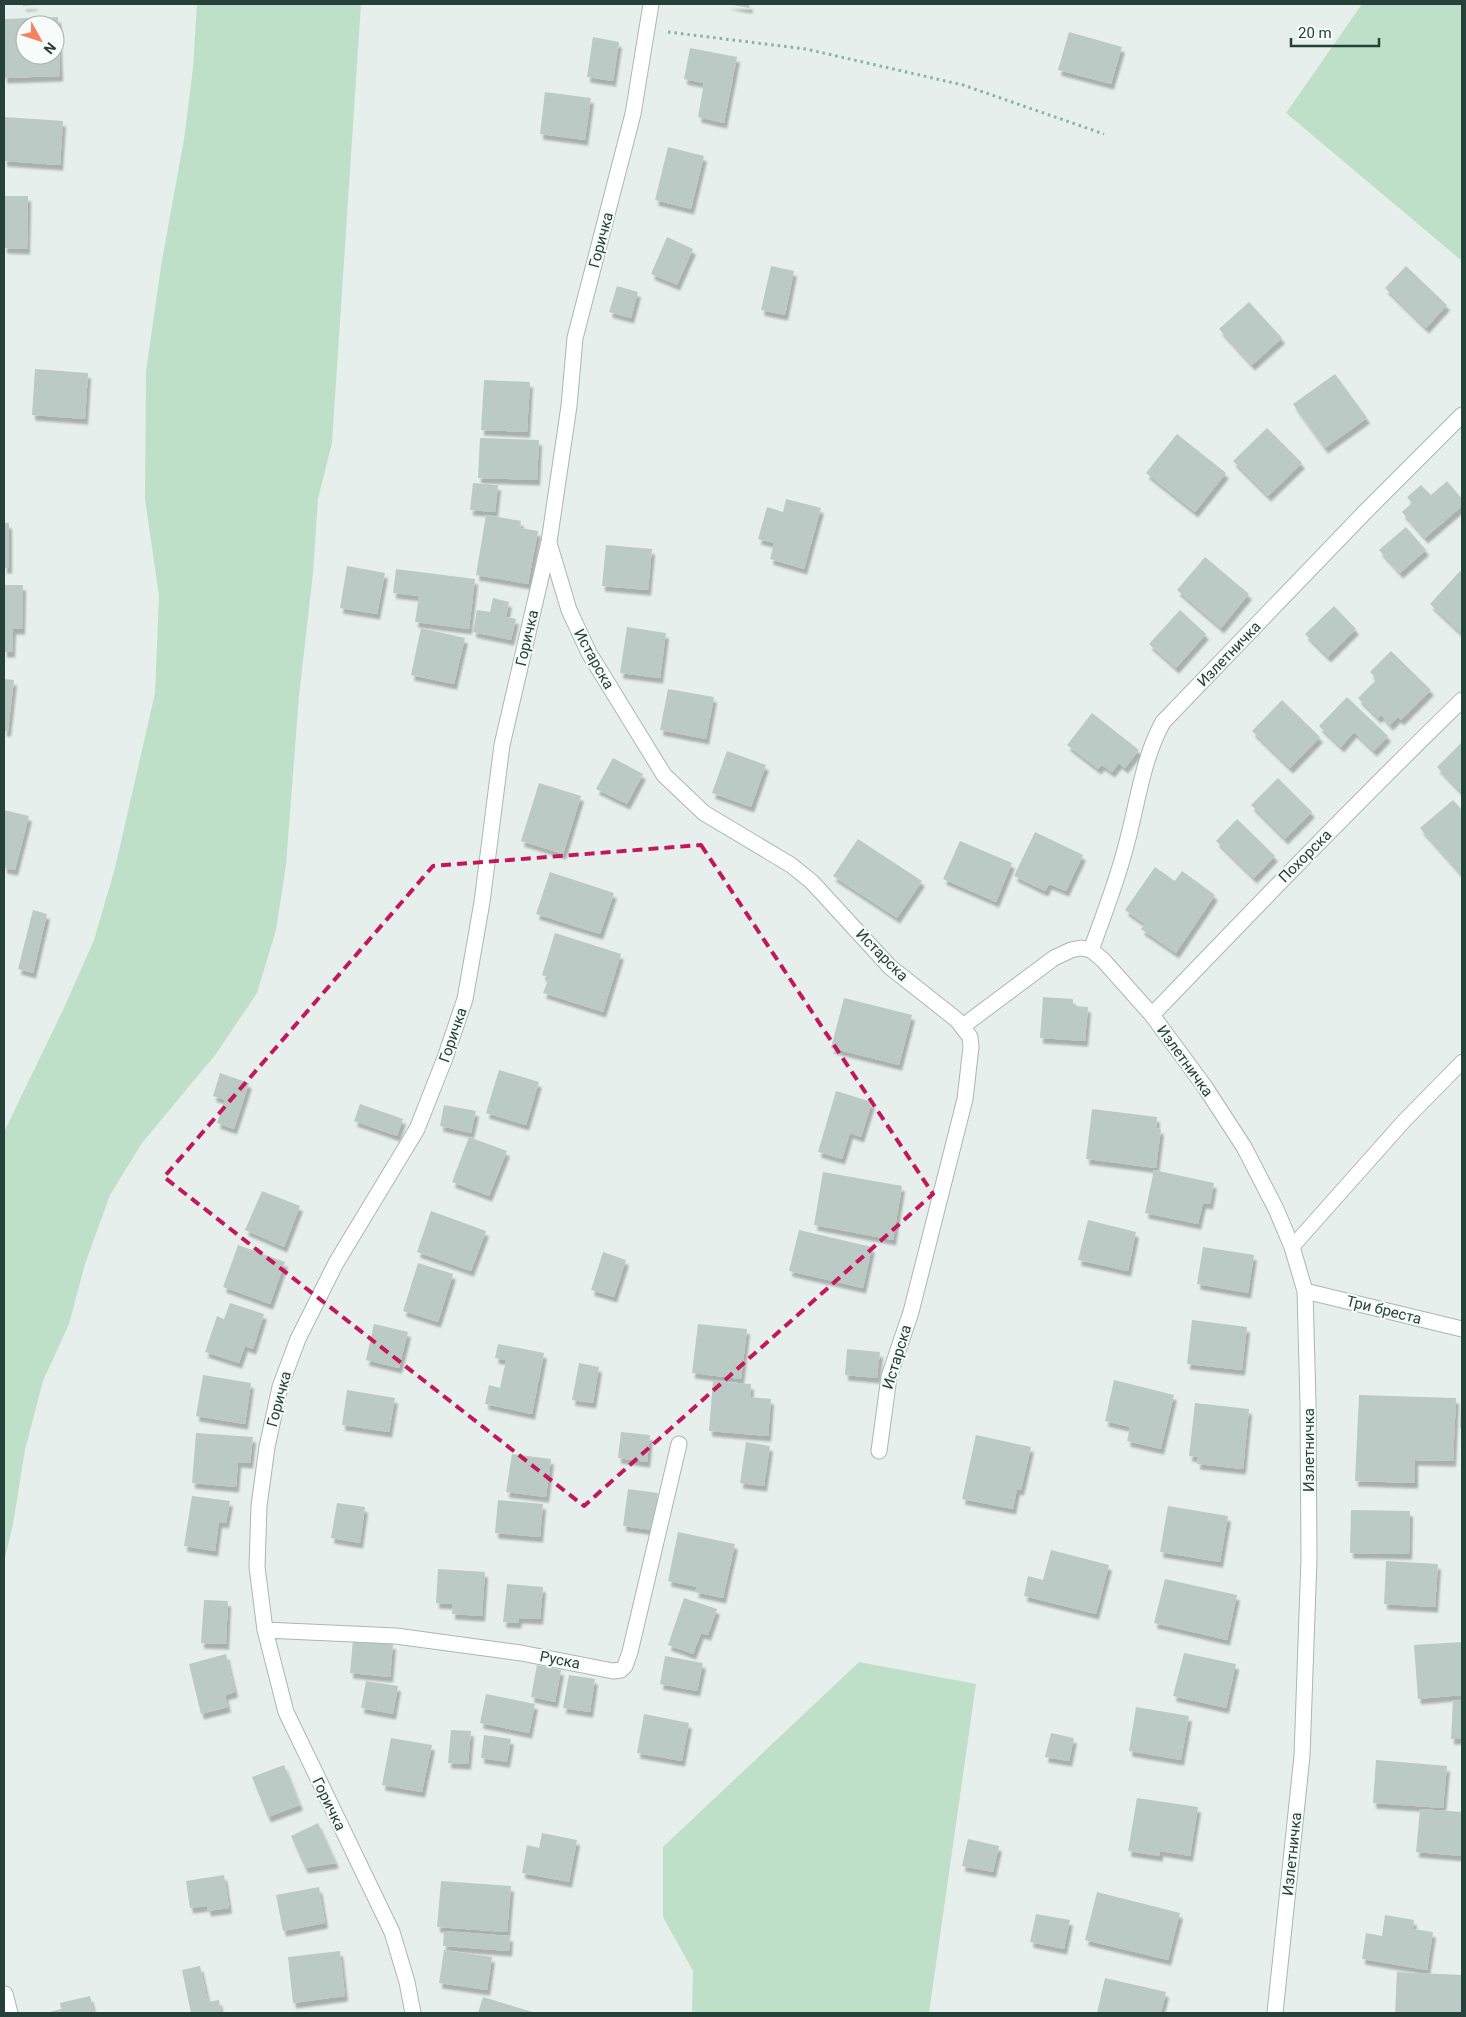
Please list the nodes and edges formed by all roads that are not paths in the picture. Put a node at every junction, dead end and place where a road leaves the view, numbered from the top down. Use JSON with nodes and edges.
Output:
{"nodes":[{"id":1,"x":651,"y":4,"type":"edge"},
{"id":2,"x":1462,"y":415,"type":"edge"},
{"id":3,"x":549,"y":542,"type":"junction"},
{"id":4,"x":1462,"y":700,"type":"edge"},
{"id":5,"x":1091,"y":950,"type":"junction"},
{"id":6,"x":1152,"y":1016,"type":"junction"},
{"id":7,"x":963,"y":1026,"type":"junction"},
{"id":8,"x":1462,"y":1062,"type":"edge"},
{"id":9,"x":1292,"y":1247,"type":"junction"},
{"id":10,"x":1305,"y":1291,"type":"junction"},
{"id":11,"x":1462,"y":1329,"type":"edge"},
{"id":12,"x":679,"y":1444,"type":"dead end"},
{"id":13,"x":879,"y":1451,"type":"dead end"},
{"id":14,"x":265,"y":1630,"type":"junction"},
{"id":15,"x":5,"y":1994,"type":"dead end"},
{"id":16,"x":10,"y":2013,"type":"edge"},
{"id":17,"x":413,"y":2013,"type":"edge"},
{"id":18,"x":1275,"y":2013,"type":"edge"}],
"edges":[{"from":1,"to":3,"type":"street","name":"Горичка"},
{"from":2,"to":5,"type":"street","name":"Излетничка"},
{"from":3,"to":7,"type":"street","name":"Истарска"},
{"from":3,"to":14,"type":"street","name":"Горичка"},
{"from":4,"to":6,"type":"street","name":"Похорска"},
{"from":5,"to":6,"type":"street","name":"Излетничка"},
{"from":5,"to":7,"type":"street"},
{"from":6,"to":9,"type":"street","name":"Излетничка"},
{"from":7,"to":13,"type":"street","name":"Истарска"},
{"from":8,"to":9,"type":"lane"},
{"from":9,"to":10,"type":"street","name":"Излетничка"},
{"from":10,"to":11,"type":"street","name":"Три бреста"},
{"from":10,"to":18,"type":"street","name":"Излетничка"},
{"from":12,"to":14,"type":"street","name":"Руска"},
{"from":14,"to":17,"type":"street","name":"Горичка"},
{"from":15,"to":16,"type":"street"}]}
